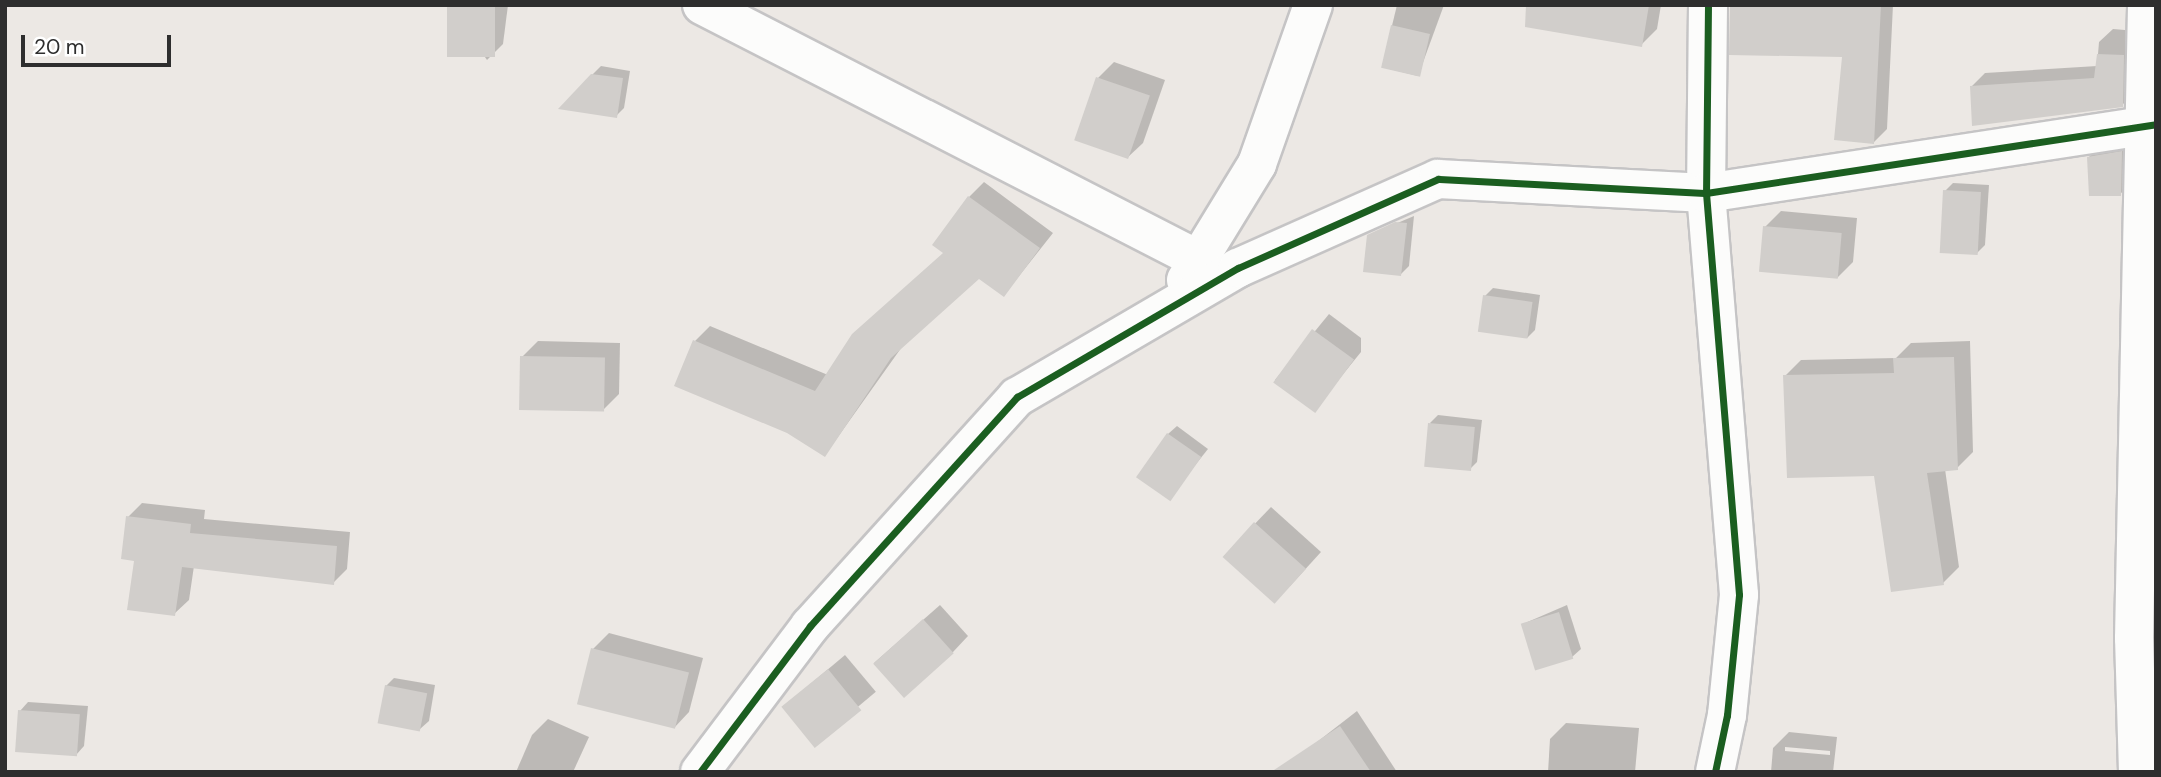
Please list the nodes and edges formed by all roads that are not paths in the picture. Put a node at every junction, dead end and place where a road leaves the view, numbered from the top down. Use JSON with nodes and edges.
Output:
{"nodes":[{"id":1,"x":702,"y":5,"type":"edge"},
{"id":2,"x":1313,"y":5,"type":"edge"},
{"id":3,"x":1708,"y":5,"type":"edge"},
{"id":4,"x":2147,"y":5,"type":"edge"},
{"id":5,"x":2153,"y":125,"type":"edge"},
{"id":6,"x":1706,"y":193,"type":"junction"},
{"id":7,"x":1199,"y":260,"type":"junction"},
{"id":8,"x":1168,"y":309,"type":"junction"},
{"id":9,"x":2145,"y":637,"type":"edge"},
{"id":10,"x":700,"y":772,"type":"edge"},
{"id":11,"x":1715,"y":772,"type":"edge"},
{"id":12,"x":2138,"y":772,"type":"edge"}],
"edges":[{"from":1,"to":7,"type":"street"},
{"from":2,"to":7,"type":"street"},
{"from":3,"to":6,"type":"street"},
{"from":4,"to":5,"type":"street"},
{"from":5,"to":6,"type":"street"},
{"from":5,"to":9,"type":"street"},
{"from":6,"to":8,"type":"street"},
{"from":6,"to":11,"type":"street"},
{"from":7,"to":8,"type":"street"},
{"from":8,"to":10,"type":"street"},
{"from":9,"to":12,"type":"street"}]}
